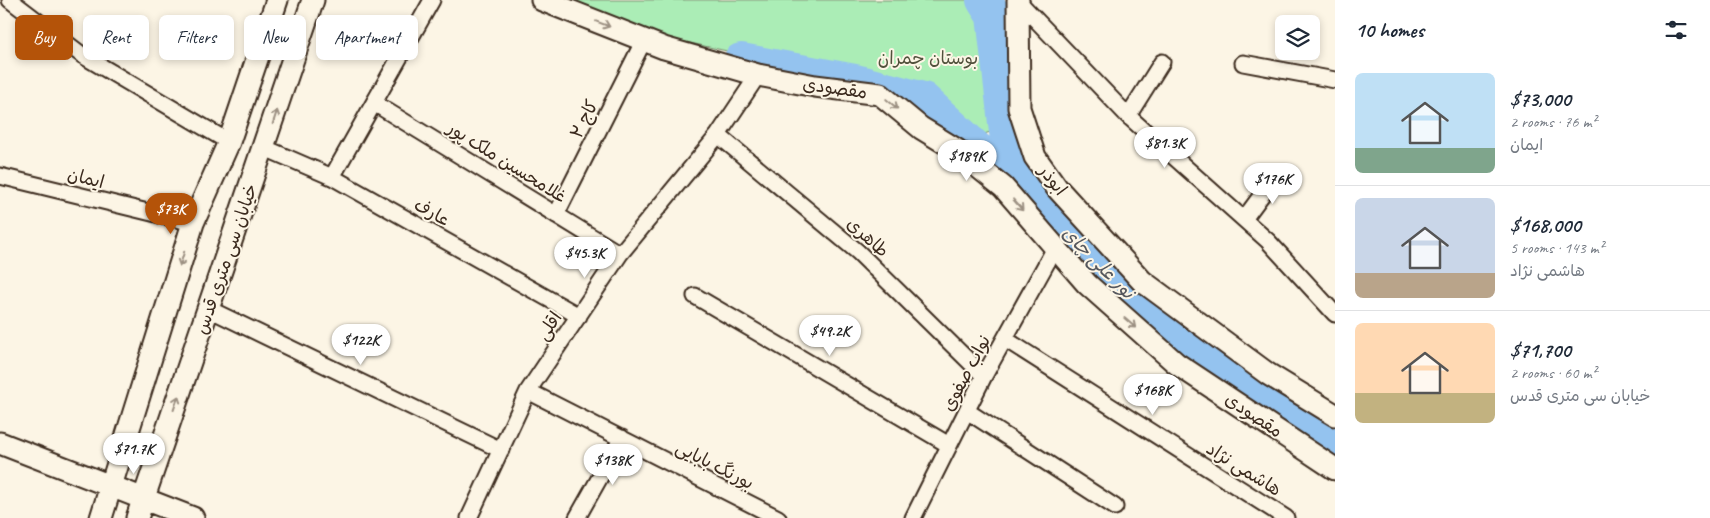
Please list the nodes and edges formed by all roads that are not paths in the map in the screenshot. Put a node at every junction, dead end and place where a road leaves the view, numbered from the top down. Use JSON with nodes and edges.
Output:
{"nodes":[{"id":1,"x":10,"y":0,"type":"edge"},
{"id":2,"x":277,"y":0,"type":"edge"},
{"id":3,"x":314,"y":0,"type":"edge"},
{"id":4,"x":432,"y":0,"type":"edge"},
{"id":5,"x":542,"y":0,"type":"edge"},
{"id":6,"x":1018,"y":1,"type":"edge"},
{"id":7,"x":644,"y":40,"type":"junction"},
{"id":8,"x":1162,"y":62,"type":"dead end"},
{"id":9,"x":1243,"y":63,"type":"dead end"},
{"id":10,"x":758,"y":75,"type":"junction"},
{"id":11,"x":1335,"y":80,"type":"edge"},
{"id":12,"x":374,"y":103,"type":"junction"},
{"id":13,"x":1128,"y":116,"type":"junction"},
{"id":14,"x":718,"y":136,"type":"junction"},
{"id":15,"x":229,"y":142,"type":"junction"},
{"id":16,"x":264,"y":148,"type":"junction"},
{"id":17,"x":1278,"y":173,"type":"dead end"},
{"id":18,"x":0,"y":176,"type":"edge"},
{"id":19,"x":332,"y":177,"type":"junction"},
{"id":20,"x":556,"y":215,"type":"junction"},
{"id":21,"x":1244,"y":219,"type":"junction"},
{"id":22,"x":193,"y":223,"type":"junction"},
{"id":23,"x":1055,"y":248,"type":"junction"},
{"id":24,"x":620,"y":254,"type":"junction"},
{"id":25,"x":695,"y":296,"type":"dead end"},
{"id":26,"x":209,"y":309,"type":"junction"},
{"id":27,"x":1335,"y":314,"type":"edge"},
{"id":28,"x":578,"y":316,"type":"junction"},
{"id":29,"x":1005,"y":340,"type":"junction"},
{"id":30,"x":984,"y":376,"type":"junction"},
{"id":31,"x":528,"y":390,"type":"junction"},
{"id":32,"x":967,"y":411,"type":"junction"},
{"id":33,"x":1335,"y":415,"type":"edge"},
{"id":34,"x":622,"y":438,"type":"junction"},
{"id":35,"x":0,"y":443,"type":"edge"},
{"id":36,"x":949,"y":445,"type":"junction"},
{"id":37,"x":501,"y":450,"type":"junction"},
{"id":38,"x":1335,"y":469,"type":"edge"},
{"id":39,"x":112,"y":486,"type":"junction"},
{"id":40,"x":1115,"y":507,"type":"dead end"},
{"id":41,"x":140,"y":508,"type":"edge"},
{"id":42,"x":101,"y":518,"type":"edge"},
{"id":43,"x":193,"y":518,"type":"edge"},
{"id":44,"x":469,"y":518,"type":"edge"},
{"id":45,"x":577,"y":518,"type":"edge"},
{"id":46,"x":778,"y":518,"type":"edge"},
{"id":47,"x":913,"y":518,"type":"edge"},
{"id":48,"x":1286,"y":518,"type":"edge"}],
"edges":[{"from":1,"to":15,"type":"street"},
{"from":2,"to":15,"type":"street"},
{"from":16,"to":3,"type":"street","name":"خیابان سی متری قدس","one_way":true},
{"from":4,"to":12,"type":"street"},
{"from":5,"to":7,"type":"street","name":"مقصودی","one_way":true},
{"from":6,"to":13,"type":"street"},
{"from":6,"to":33,"type":"street","name":"ابوذر"},
{"from":7,"to":10,"type":"street","name":"مقصودی"},
{"from":7,"to":20,"type":"street","name":"کاج ۲"},
{"from":8,"to":13,"type":"street"},
{"from":9,"to":11,"type":"street"},
{"from":10,"to":14,"type":"street","name":"اقلی"},
{"from":10,"to":23,"type":"street","name":"مقصودی","one_way":true},
{"from":12,"to":19,"type":"street"},
{"from":12,"to":20,"type":"street","name":"غلامحسین ملک پور"},
{"from":13,"to":21,"type":"street"},
{"from":14,"to":24,"type":"street","name":"اقلی"},
{"from":14,"to":30,"type":"street","name":"طاهری"},
{"from":15,"to":22,"type":"street"},
{"from":16,"to":19,"type":"street","name":"عارف"},
{"from":16,"to":26,"type":"street","name":"خیابان سی متری قدس"},
{"from":17,"to":21,"type":"street"},
{"from":18,"to":22,"type":"street","name":"ایمان"},
{"from":19,"to":28,"type":"street","name":"عارف"},
{"from":20,"to":24,"type":"street","name":"غلامحسین ملک پور"},
{"from":21,"to":27,"type":"street"},
{"from":22,"to":39,"type":"street","one_way":true},
{"from":23,"to":29,"type":"street","name":"نواب صفوی"},
{"from":23,"to":38,"type":"street","name":"مقصودی","one_way":true},
{"from":24,"to":28,"type":"street","name":"اقلی"},
{"from":25,"to":36,"type":"street"},
{"from":26,"to":37,"type":"street"},
{"from":41,"to":26,"type":"street","name":"خیابان سی متری قدس","one_way":true},
{"from":28,"to":31,"type":"street","name":"اقلی"},
{"from":29,"to":30,"type":"street","name":"نواب صفوی"},
{"from":29,"to":48,"type":"street","name":"هاشمی نژاد"},
{"from":30,"to":32,"type":"street","name":"نواب صفوی"},
{"from":31,"to":34,"type":"street","name":"بورنگ بابایی"},
{"from":31,"to":37,"type":"street","name":"اقلی"},
{"from":32,"to":36,"type":"street","name":"نواب صفوی"},
{"from":32,"to":40,"type":"street"},
{"from":34,"to":45,"type":"street"},
{"from":34,"to":46,"type":"street","name":"بورنگ بابایی"},
{"from":35,"to":39,"type":"street"},
{"from":36,"to":47,"type":"street","name":"نواب صفوی"},
{"from":37,"to":44,"type":"street","name":"اقلی"},
{"from":39,"to":41,"type":"street"},
{"from":39,"to":42,"type":"street"},
{"from":41,"to":43,"type":"street"}]}
